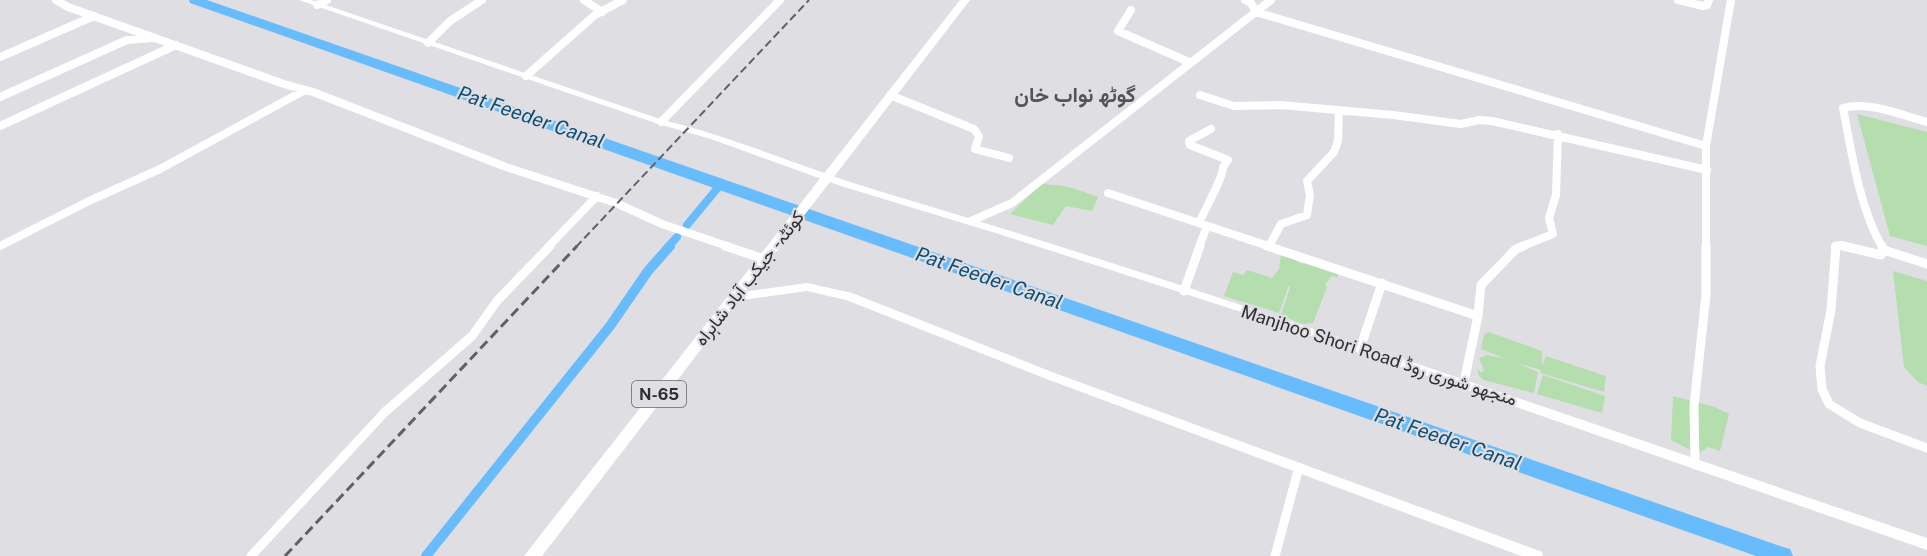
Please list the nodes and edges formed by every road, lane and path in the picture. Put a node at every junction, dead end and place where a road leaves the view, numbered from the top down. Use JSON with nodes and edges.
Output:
{"nodes":[{"id":1,"x":56,"y":0,"type":"edge"},
{"id":2,"x":303,"y":0,"type":"edge"},
{"id":3,"x":327,"y":0,"type":"edge"},
{"id":4,"x":482,"y":0,"type":"edge"},
{"id":5,"x":584,"y":0,"type":"edge"},
{"id":6,"x":623,"y":0,"type":"edge"},
{"id":7,"x":780,"y":0,"type":"edge"},
{"id":8,"x":965,"y":0,"type":"edge"},
{"id":9,"x":1245,"y":0,"type":"edge"},
{"id":10,"x":1271,"y":0,"type":"edge"},
{"id":11,"x":1678,"y":0,"type":"edge"},
{"id":12,"x":1709,"y":0,"type":"edge"},
{"id":13,"x":1731,"y":0,"type":"edge"},
{"id":14,"x":317,"y":5,"type":"junction"},
{"id":15,"x":1131,"y":10,"type":"dead end"},
{"id":16,"x":602,"y":12,"type":"junction"},
{"id":17,"x":1256,"y":12,"type":"junction"},
{"id":18,"x":94,"y":16,"type":"junction"},
{"id":19,"x":155,"y":38,"type":"junction"},
{"id":20,"x":428,"y":43,"type":"junction"},
{"id":21,"x":176,"y":45,"type":"junction"},
{"id":22,"x":0,"y":57,"type":"edge"},
{"id":23,"x":1189,"y":62,"type":"junction"},
{"id":24,"x":526,"y":76,"type":"junction"},
{"id":25,"x":305,"y":90,"type":"junction"},
{"id":26,"x":890,"y":95,"type":"junction"},
{"id":27,"x":1200,"y":95,"type":"dead end"},
{"id":28,"x":0,"y":98,"type":"edge"},
{"id":29,"x":1339,"y":111,"type":"junction"},
{"id":30,"x":661,"y":122,"type":"junction"},
{"id":31,"x":1927,"y":122,"type":"edge"},
{"id":32,"x":0,"y":126,"type":"edge"},
{"id":33,"x":1211,"y":129,"type":"dead end"},
{"id":34,"x":1558,"y":134,"type":"junction"},
{"id":35,"x":1706,"y":146,"type":"junction"},
{"id":36,"x":1009,"y":158,"type":"dead end"},
{"id":37,"x":1707,"y":170,"type":"junction"},
{"id":38,"x":826,"y":179,"type":"junction"},
{"id":39,"x":1108,"y":193,"type":"dead end"},
{"id":40,"x":597,"y":196,"type":"junction"},
{"id":41,"x":971,"y":221,"type":"junction"},
{"id":42,"x":1203,"y":224,"type":"junction"},
{"id":43,"x":0,"y":246,"type":"edge"},
{"id":44,"x":1269,"y":246,"type":"junction"},
{"id":45,"x":1884,"y":250,"type":"junction"},
{"id":46,"x":764,"y":259,"type":"junction"},
{"id":47,"x":1927,"y":264,"type":"edge"},
{"id":48,"x":1382,"y":283,"type":"junction"},
{"id":49,"x":1184,"y":291,"type":"junction"},
{"id":50,"x":734,"y":297,"type":"junction"},
{"id":51,"x":1478,"y":316,"type":"junction"},
{"id":52,"x":1360,"y":349,"type":"junction"},
{"id":53,"x":1464,"y":382,"type":"junction"},
{"id":54,"x":1927,"y":448,"type":"edge"},
{"id":55,"x":1695,"y":465,"type":"junction"},
{"id":56,"x":1299,"y":467,"type":"junction"},
{"id":57,"x":1927,"y":544,"type":"edge"},
{"id":58,"x":251,"y":556,"type":"edge"},
{"id":59,"x":532,"y":556,"type":"edge"},
{"id":60,"x":1275,"y":556,"type":"edge"},
{"id":61,"x":1537,"y":556,"type":"edge"}],
"edges":[{"from":1,"to":18,"type":"street"},
{"from":2,"to":14,"type":"street","name":"Manjhoo Shori Road منجھو شوری روڈ"},
{"from":3,"to":14,"type":"street"},
{"from":4,"to":20,"type":"street"},
{"from":5,"to":16,"type":"street"},
{"from":6,"to":16,"type":"street"},
{"from":7,"to":30,"type":"street"},
{"from":8,"to":26,"type":"highway","name":"کوئٹہ - جیکب آباد شاہراہ","number":"N-65"},
{"from":9,"to":17,"type":"street"},
{"from":10,"to":17,"type":"street"},
{"from":11,"to":12,"type":"street"},
{"from":13,"to":35,"type":"street"},
{"from":14,"to":20,"type":"street","name":"Manjhoo Shori Road منجھو شوری روڈ"},
{"from":15,"to":23,"type":"street"},
{"from":16,"to":24,"type":"street"},
{"from":17,"to":23,"type":"street"},
{"from":17,"to":35,"type":"street"},
{"from":18,"to":19,"type":"street"},
{"from":18,"to":22,"type":"street"},
{"from":19,"to":21,"type":"street"},
{"from":19,"to":28,"type":"street"},
{"from":20,"to":24,"type":"street","name":"Manjhoo Shori Road منجھو شوری روڈ"},
{"from":21,"to":25,"type":"street"},
{"from":21,"to":32,"type":"street"},
{"from":23,"to":41,"type":"street"},
{"from":24,"to":30,"type":"street","name":"Manjhoo Shori Road منجھو شوری روڈ"},
{"from":25,"to":40,"type":"street"},
{"from":25,"to":43,"type":"street"},
{"from":26,"to":36,"type":"street"},
{"from":26,"to":38,"type":"highway","name":"کوئٹہ - جیکب آباد شاہراہ","number":"N-65"},
{"from":27,"to":29,"type":"street"},
{"from":29,"to":34,"type":"street"},
{"from":29,"to":44,"type":"street"},
{"from":30,"to":38,"type":"street","name":"Manjhoo Shori Road منجھو شوری روڈ"},
{"from":31,"to":45,"type":"street"},
{"from":33,"to":42,"type":"street"},
{"from":34,"to":37,"type":"street"},
{"from":34,"to":51,"type":"street"},
{"from":35,"to":37,"type":"street"},
{"from":37,"to":55,"type":"street"},
{"from":38,"to":41,"type":"street","name":"Manjhoo Shori Road منجھو شوری روڈ"},
{"from":38,"to":46,"type":"highway","name":"کوئٹہ - جیکب آباد شاہراہ","number":"N-65"},
{"from":39,"to":42,"type":"street"},
{"from":40,"to":46,"type":"street"},
{"from":40,"to":58,"type":"street"},
{"from":41,"to":49,"type":"street","name":"Manjhoo Shori Road منجھو شوری روڈ"},
{"from":42,"to":44,"type":"street"},
{"from":42,"to":49,"type":"street"},
{"from":44,"to":48,"type":"street"},
{"from":45,"to":47,"type":"street"},
{"from":45,"to":54,"type":"street"},
{"from":46,"to":50,"type":"highway","name":"کوئٹہ - جیکب آباد شاہراہ","number":"N-65"},
{"from":48,"to":51,"type":"street"},
{"from":48,"to":52,"type":"street"},
{"from":49,"to":52,"type":"street","name":"Manjhoo Shori Road منجھو شوری روڈ"},
{"from":50,"to":56,"type":"street"},
{"from":50,"to":59,"type":"highway","name":"کوئٹہ - جیکب آباد شاہراہ","number":"N-65"},
{"from":51,"to":53,"type":"street"},
{"from":52,"to":53,"type":"street","name":"Manjhoo Shori Road منجھو شوری روڈ"},
{"from":53,"to":55,"type":"street","name":"Manjhoo Shori Road منجھو شوری روڈ"},
{"from":55,"to":57,"type":"street","name":"Manjhoo Shori Road منجھو شوری روڈ"},
{"from":56,"to":60,"type":"street"},
{"from":56,"to":61,"type":"street"}]}
